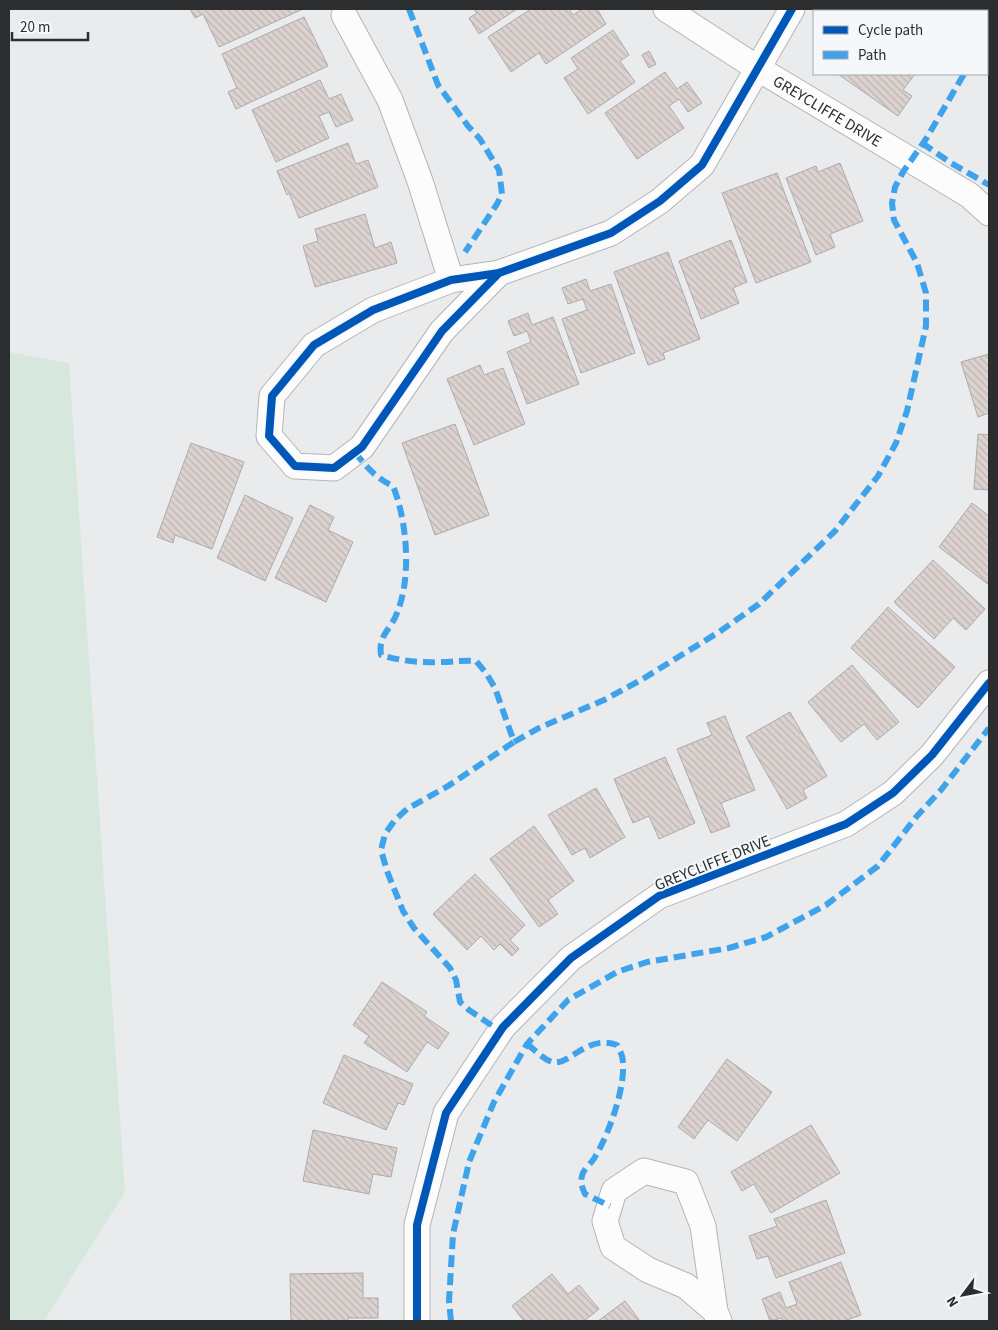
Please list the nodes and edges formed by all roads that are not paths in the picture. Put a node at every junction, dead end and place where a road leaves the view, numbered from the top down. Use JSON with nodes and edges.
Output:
{"nodes":[{"id":1,"x":666,"y":9,"type":"edge"},
{"id":2,"x":792,"y":9,"type":"edge"},
{"id":3,"x":344,"y":15,"type":"dead end"},
{"id":4,"x":757,"y":68,"type":"junction"},
{"id":5,"x":989,"y":214,"type":"edge"},
{"id":6,"x":499,"y":273,"type":"junction"},
{"id":7,"x":451,"y":280,"type":"junction"},
{"id":8,"x":989,"y":683,"type":"edge"},
{"id":9,"x":717,"y":1316,"type":"edge"},
{"id":10,"x":417,"y":1321,"type":"edge"}],
"edges":[{"from":1,"to":4,"type":"street","name":"GREYCLIFFE DRIVE"},
{"from":2,"to":4,"type":"street"},
{"from":3,"to":7,"type":"street"},
{"from":4,"to":5,"type":"street","name":"GREYCLIFFE DRIVE"},
{"from":4,"to":6,"type":"street"},
{"from":6,"to":7,"type":"street"},
{"from":6,"to":7,"type":"street"},
{"from":8,"to":10,"type":"street","name":"GREYCLIFFE DRIVE"},
{"from":9,"to":9,"type":"street"}]}
